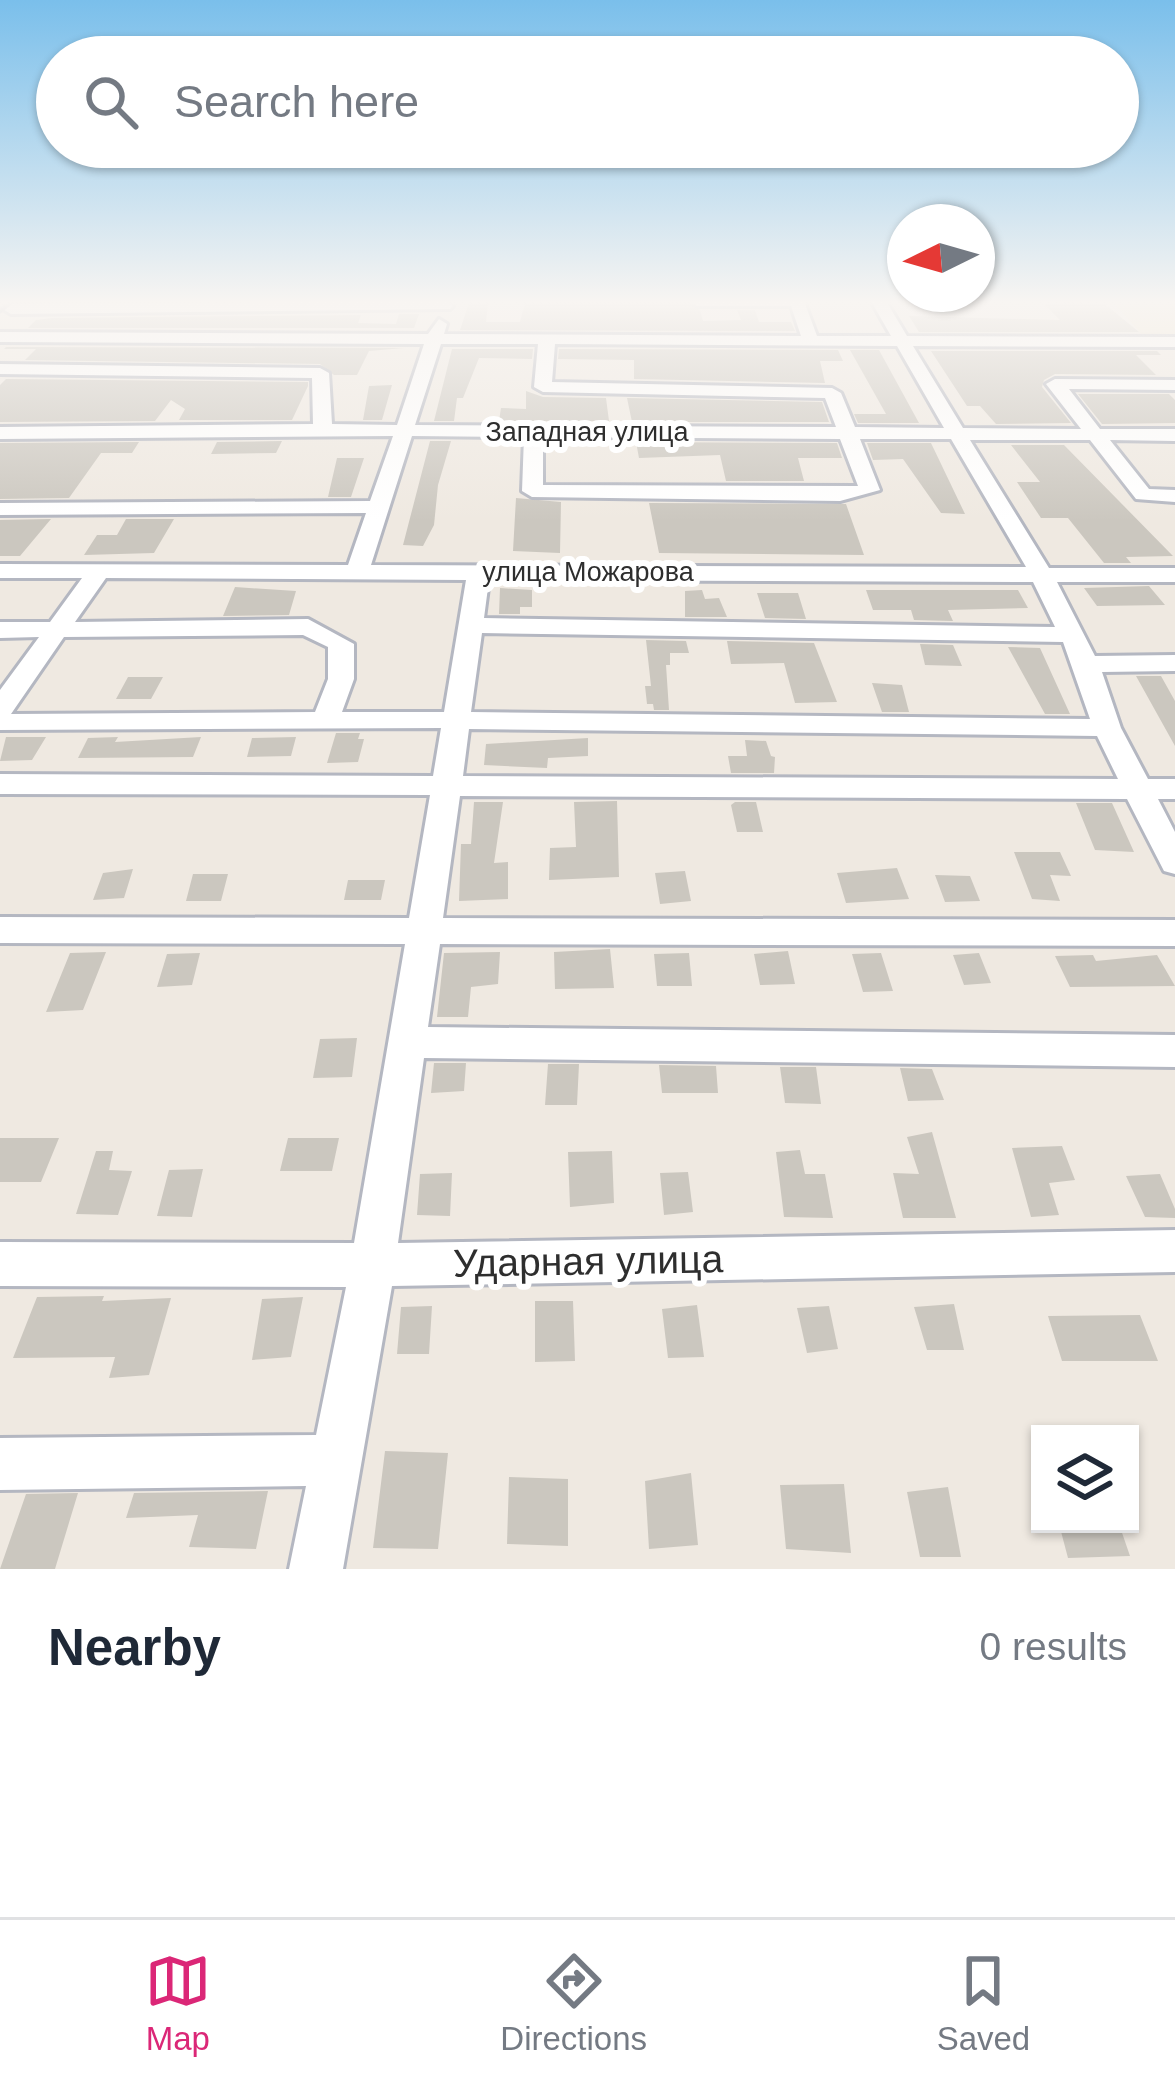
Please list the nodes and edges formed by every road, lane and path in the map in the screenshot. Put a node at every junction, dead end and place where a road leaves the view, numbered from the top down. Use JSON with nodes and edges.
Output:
{"nodes":[{"id":1,"x":320,"y":374,"type":"edge"},
{"id":2,"x":422,"y":374,"type":"edge"},
{"id":3,"x":544,"y":374,"type":"edge"},
{"id":4,"x":920,"y":374,"type":"edge"},
{"id":5,"x":1175,"y":385,"type":"edge"},
{"id":6,"x":323,"y":430,"type":"junction"},
{"id":7,"x":405,"y":430,"type":"junction"},
{"id":8,"x":534,"y":433,"type":"junction"},
{"id":9,"x":0,"y":434,"type":"edge"},
{"id":10,"x":850,"y":434,"type":"junction"},
{"id":11,"x":1092,"y":434,"type":"junction"},
{"id":12,"x":958,"y":435,"type":"junction"},
{"id":13,"x":1175,"y":435,"type":"edge"},
{"id":14,"x":1175,"y":496,"type":"edge"},
{"id":15,"x":380,"y":507,"type":"junction"},
{"id":16,"x":0,"y":509,"type":"edge"},
{"id":17,"x":0,"y":571,"type":"edge"},
{"id":18,"x":100,"y":571,"type":"junction"},
{"id":19,"x":358,"y":571,"type":"junction"},
{"id":20,"x":479,"y":572,"type":"junction"},
{"id":21,"x":1175,"y":575,"type":"edge"},
{"id":22,"x":1043,"y":577,"type":"junction"},
{"id":23,"x":471,"y":625,"type":"junction"},
{"id":24,"x":0,"y":629,"type":"edge"},
{"id":25,"x":61,"y":629,"type":"junction"},
{"id":26,"x":1072,"y":634,"type":"junction"},
{"id":27,"x":1175,"y":663,"type":"edge"},
{"id":28,"x":1086,"y":664,"type":"junction"},
{"id":29,"x":0,"y":709,"type":"edge"},
{"id":30,"x":326,"y":719,"type":"junction"},
{"id":31,"x":457,"y":719,"type":"junction"},
{"id":32,"x":0,"y":722,"type":"edge"},
{"id":33,"x":1108,"y":728,"type":"junction"},
{"id":34,"x":0,"y":784,"type":"edge"},
{"id":35,"x":446,"y":789,"type":"junction"},
{"id":36,"x":1175,"y":789,"type":"edge"},
{"id":37,"x":1136,"y":790,"type":"junction"},
{"id":38,"x":1175,"y":863,"type":"edge"},
{"id":39,"x":424,"y":928,"type":"junction"},
{"id":40,"x":0,"y":930,"type":"edge"},
{"id":41,"x":1175,"y":933,"type":"edge"},
{"id":42,"x":407,"y":1042,"type":"junction"},
{"id":43,"x":1175,"y":1051,"type":"edge"},
{"id":44,"x":1175,"y":1251,"type":"edge"},
{"id":45,"x":0,"y":1264,"type":"edge"},
{"id":46,"x":373,"y":1265,"type":"junction"},
{"id":47,"x":334,"y":1460,"type":"junction"},
{"id":48,"x":0,"y":1464,"type":"edge"},
{"id":49,"x":316,"y":1569,"type":"edge"}],
"edges":[{"from":1,"to":6,"type":"street"},
{"from":2,"to":7,"type":"street"},
{"from":3,"to":10,"type":"street"},
{"from":4,"to":12,"type":"street"},
{"from":5,"to":11,"type":"street"},
{"from":6,"to":7,"type":"street","name":"Западная улица"},
{"from":6,"to":9,"type":"street","name":"Западная улица"},
{"from":7,"to":8,"type":"street","name":"Западная улица"},
{"from":7,"to":15,"type":"street"},
{"from":8,"to":10,"type":"street","name":"Западная улица"},
{"from":8,"to":10,"type":"street"},
{"from":10,"to":12,"type":"street","name":"Западная улица"},
{"from":11,"to":12,"type":"street","name":"Западная улица"},
{"from":11,"to":13,"type":"street","name":"Западная улица"},
{"from":11,"to":14,"type":"street"},
{"from":12,"to":22,"type":"street"},
{"from":15,"to":16,"type":"street"},
{"from":15,"to":19,"type":"street"},
{"from":17,"to":18,"type":"street","name":"улица Можарова"},
{"from":18,"to":19,"type":"street","name":"улица Можарова"},
{"from":18,"to":25,"type":"street"},
{"from":19,"to":20,"type":"street","name":"улица Можарова"},
{"from":20,"to":22,"type":"street","name":"улица Можарова"},
{"from":20,"to":23,"type":"street"},
{"from":21,"to":22,"type":"street","name":"улица Можарова"},
{"from":22,"to":26,"type":"street"},
{"from":23,"to":26,"type":"street"},
{"from":23,"to":31,"type":"street"},
{"from":24,"to":25,"type":"street"},
{"from":25,"to":29,"type":"street"},
{"from":25,"to":30,"type":"street"},
{"from":26,"to":28,"type":"street"},
{"from":27,"to":28,"type":"street"},
{"from":28,"to":33,"type":"street"},
{"from":30,"to":31,"type":"street"},
{"from":30,"to":32,"type":"street"},
{"from":31,"to":33,"type":"street"},
{"from":31,"to":35,"type":"street"},
{"from":33,"to":37,"type":"street"},
{"from":34,"to":35,"type":"street"},
{"from":35,"to":37,"type":"street"},
{"from":35,"to":39,"type":"street"},
{"from":36,"to":37,"type":"street"},
{"from":37,"to":38,"type":"street"},
{"from":39,"to":40,"type":"street"},
{"from":39,"to":41,"type":"street"},
{"from":39,"to":42,"type":"street"},
{"from":42,"to":43,"type":"street"},
{"from":42,"to":46,"type":"street"},
{"from":44,"to":46,"type":"street","name":"Ударная улица"},
{"from":45,"to":46,"type":"street","name":"Ударная улица"},
{"from":46,"to":47,"type":"street"},
{"from":47,"to":48,"type":"street"},
{"from":47,"to":49,"type":"street"}]}
